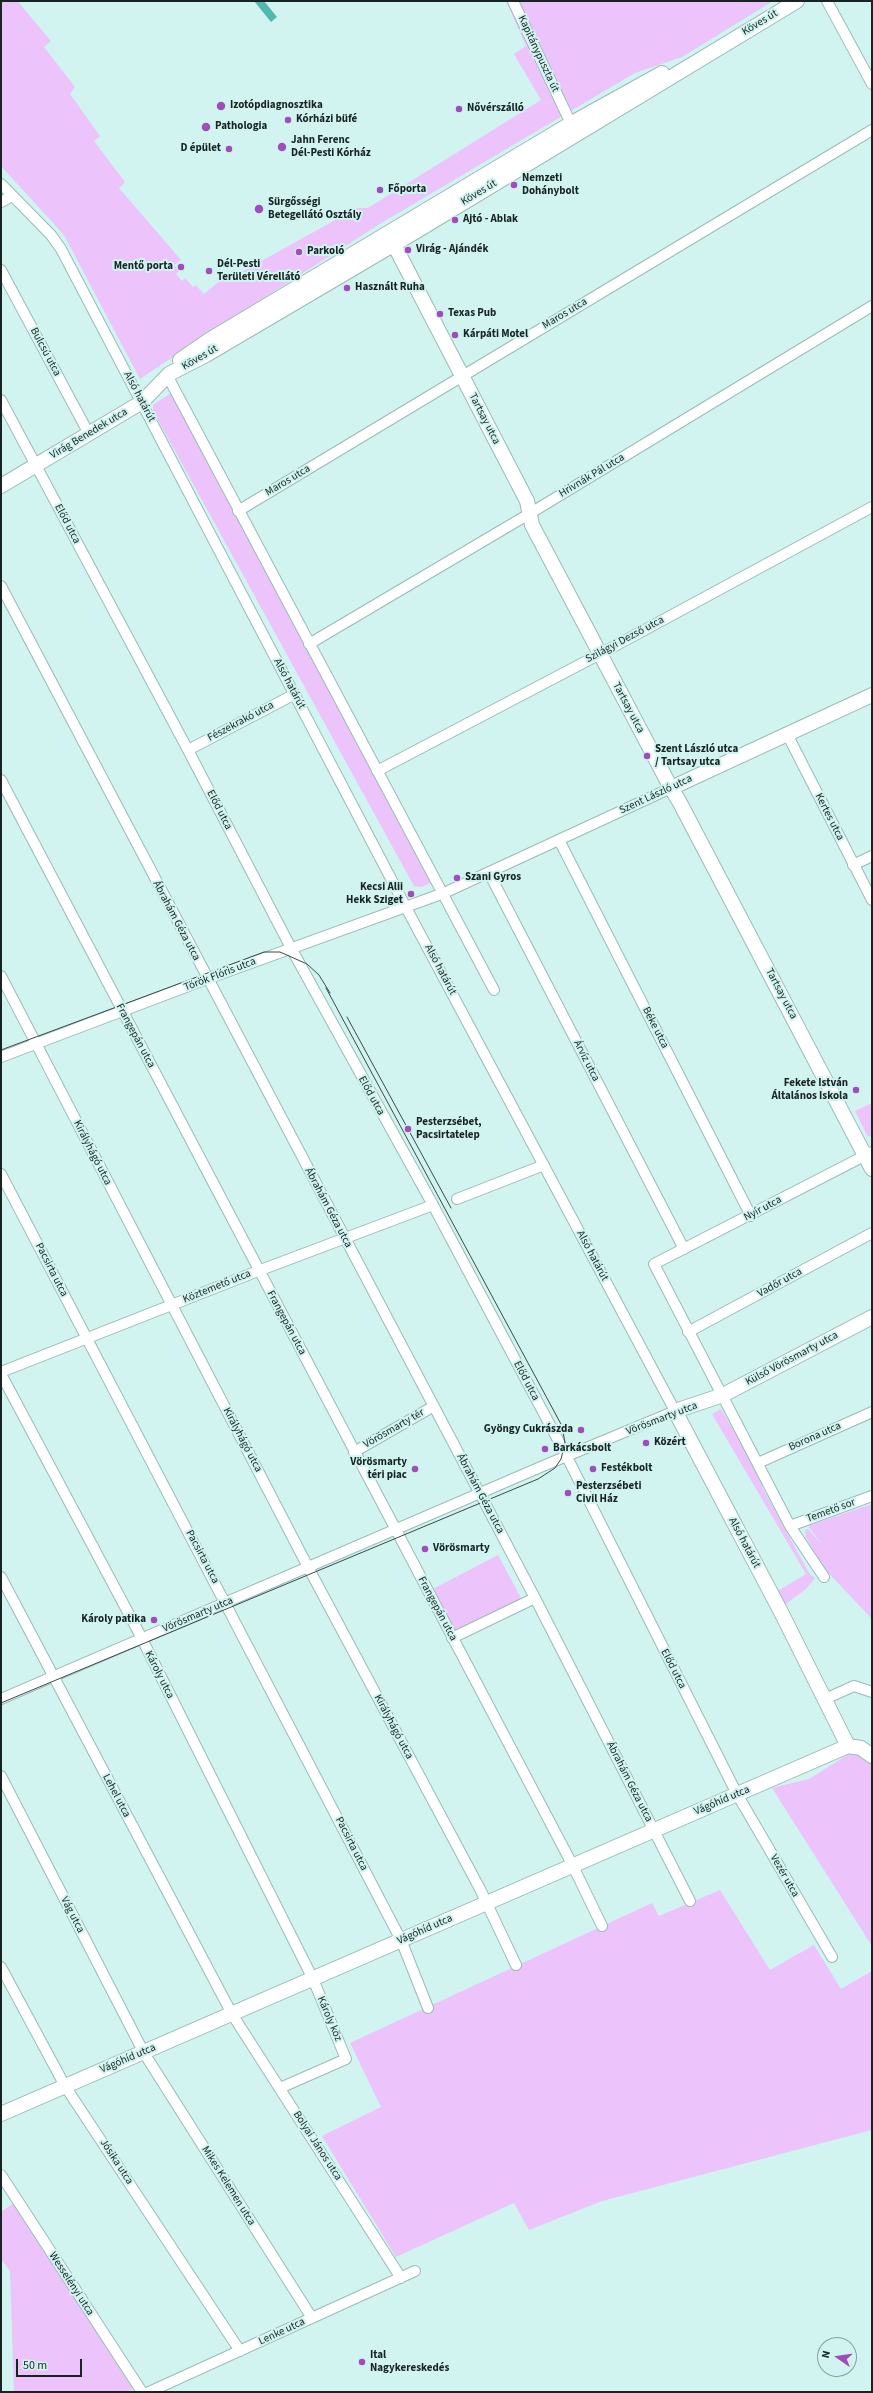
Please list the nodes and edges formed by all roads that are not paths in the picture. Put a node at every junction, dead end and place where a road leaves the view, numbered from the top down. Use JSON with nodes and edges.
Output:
{"nodes":[{"id":1,"x":513,"y":1,"type":"edge"},
{"id":2,"x":797,"y":1,"type":"edge"},
{"id":3,"x":827,"y":1,"type":"edge"},
{"id":4,"x":872,"y":84,"type":"edge"},
{"id":5,"x":573,"y":129,"type":"junction"},
{"id":6,"x":872,"y":130,"type":"edge"},
{"id":7,"x":1,"y":184,"type":"edge"},
{"id":8,"x":12,"y":196,"type":"junction"},
{"id":9,"x":1,"y":202,"type":"edge"},
{"id":10,"x":391,"y":238,"type":"junction"},
{"id":11,"x":1,"y":270,"type":"edge"},
{"id":12,"x":872,"y":306,"type":"edge"},
{"id":13,"x":168,"y":375,"type":"junction"},
{"id":14,"x":462,"y":376,"type":"junction"},
{"id":15,"x":1,"y":400,"type":"edge"},
{"id":16,"x":142,"y":402,"type":"junction"},
{"id":17,"x":89,"y":434,"type":"junction"},
{"id":18,"x":36,"y":466,"type":"junction"},
{"id":19,"x":1,"y":486,"type":"edge"},
{"id":20,"x":872,"y":507,"type":"edge"},
{"id":21,"x":238,"y":511,"type":"junction"},
{"id":22,"x":529,"y":514,"type":"junction"},
{"id":23,"x":1,"y":586,"type":"edge"},
{"id":24,"x":309,"y":644,"type":"junction"},
{"id":25,"x":600,"y":654,"type":"junction"},
{"id":26,"x":295,"y":694,"type":"junction"},
{"id":27,"x":872,"y":694,"type":"edge"},
{"id":28,"x":786,"y":734,"type":"junction"},
{"id":29,"x":188,"y":750,"type":"junction"},
{"id":30,"x":377,"y":771,"type":"junction"},
{"id":31,"x":1,"y":780,"type":"edge"},
{"id":32,"x":671,"y":788,"type":"junction"},
{"id":33,"x":559,"y":840,"type":"junction"},
{"id":34,"x":872,"y":856,"type":"edge"},
{"id":35,"x":853,"y":865,"type":"junction"},
{"id":36,"x":489,"y":873,"type":"junction"},
{"id":37,"x":442,"y":893,"type":"junction"},
{"id":38,"x":872,"y":900,"type":"edge"},
{"id":39,"x":406,"y":906,"type":"junction"},
{"id":40,"x":290,"y":948,"type":"junction"},
{"id":41,"x":1,"y":976,"type":"edge"},
{"id":42,"x":207,"y":979,"type":"junction"},
{"id":43,"x":494,"y":990,"type":"dead end"},
{"id":44,"x":122,"y":1011,"type":"junction"},
{"id":45,"x":36,"y":1044,"type":"junction"},
{"id":46,"x":1,"y":1057,"type":"edge"},
{"id":47,"x":868,"y":1154,"type":"edge"},
{"id":48,"x":544,"y":1166,"type":"junction"},
{"id":49,"x":872,"y":1169,"type":"edge"},
{"id":50,"x":1,"y":1174,"type":"edge"},
{"id":51,"x":457,"y":1199,"type":"dead end"},
{"id":52,"x":433,"y":1205,"type":"junction"},
{"id":53,"x":751,"y":1216,"type":"junction"},
{"id":54,"x":872,"y":1233,"type":"edge"},
{"id":55,"x":345,"y":1238,"type":"junction"},
{"id":56,"x":684,"y":1249,"type":"junction"},
{"id":57,"x":258,"y":1271,"type":"junction"},
{"id":58,"x":171,"y":1306,"type":"junction"},
{"id":59,"x":872,"y":1317,"type":"edge"},
{"id":60,"x":688,"y":1332,"type":"junction"},
{"id":61,"x":86,"y":1338,"type":"junction"},
{"id":62,"x":1,"y":1373,"type":"edge"},
{"id":63,"x":717,"y":1397,"type":"junction"},
{"id":64,"x":434,"y":1406,"type":"junction"},
{"id":65,"x":675,"y":1412,"type":"junction"},
{"id":66,"x":872,"y":1412,"type":"edge"},
{"id":67,"x":354,"y":1452,"type":"junction"},
{"id":68,"x":567,"y":1457,"type":"junction"},
{"id":69,"x":758,"y":1463,"type":"junction"},
{"id":70,"x":480,"y":1494,"type":"junction"},
{"id":71,"x":872,"y":1496,"type":"edge"},
{"id":72,"x":790,"y":1526,"type":"junction"},
{"id":73,"x":395,"y":1530,"type":"junction"},
{"id":74,"x":308,"y":1567,"type":"junction"},
{"id":75,"x":824,"y":1576,"type":"dead end"},
{"id":76,"x":1,"y":1577,"type":"edge"},
{"id":77,"x":535,"y":1598,"type":"junction"},
{"id":78,"x":226,"y":1603,"type":"junction"},
{"id":79,"x":452,"y":1638,"type":"junction"},
{"id":80,"x":141,"y":1639,"type":"junction"},
{"id":81,"x":53,"y":1677,"type":"junction"},
{"id":82,"x":872,"y":1692,"type":"edge"},
{"id":83,"x":825,"y":1699,"type":"junction"},
{"id":84,"x":1,"y":1700,"type":"edge"},
{"id":85,"x":848,"y":1746,"type":"junction"},
{"id":86,"x":872,"y":1756,"type":"edge"},
{"id":87,"x":1,"y":1776,"type":"edge"},
{"id":88,"x":737,"y":1794,"type":"junction"},
{"id":89,"x":654,"y":1830,"type":"junction"},
{"id":90,"x":572,"y":1864,"type":"junction"},
{"id":91,"x":690,"y":1901,"type":"dead end"},
{"id":92,"x":487,"y":1902,"type":"junction"},
{"id":93,"x":602,"y":1926,"type":"dead end"},
{"id":94,"x":401,"y":1940,"type":"junction"},
{"id":95,"x":832,"y":1958,"type":"dead end"},
{"id":96,"x":516,"y":1965,"type":"dead end"},
{"id":97,"x":1,"y":1967,"type":"edge"},
{"id":98,"x":313,"y":1979,"type":"junction"},
{"id":99,"x":428,"y":2008,"type":"dead end"},
{"id":100,"x":232,"y":2014,"type":"junction"},
{"id":101,"x":144,"y":2053,"type":"junction"},
{"id":102,"x":65,"y":2086,"type":"junction"},
{"id":103,"x":280,"y":2088,"type":"junction"},
{"id":104,"x":1,"y":2114,"type":"edge"},
{"id":105,"x":1,"y":2175,"type":"edge"},
{"id":106,"x":415,"y":2271,"type":"dead end"},
{"id":107,"x":401,"y":2278,"type":"junction"},
{"id":108,"x":312,"y":2318,"type":"junction"},
{"id":109,"x":240,"y":2351,"type":"junction"},
{"id":110,"x":142,"y":2392,"type":"edge"},
{"id":111,"x":149,"y":2392,"type":"edge"}],
"edges":[{"from":1,"to":5,"type":"street","name":"Kapitánypuszta út"},
{"from":2,"to":5,"type":"street","name":"Köves út"},
{"from":3,"to":4,"type":"street"},
{"from":5,"to":10,"type":"street","name":"Köves út"},
{"from":5,"to":10,"type":"street","name":"Köves út"},
{"from":6,"to":14,"type":"street","name":"Maros utca"},
{"from":7,"to":8,"type":"street","name":"Alsó határút"},
{"from":8,"to":9,"type":"street"},
{"from":8,"to":16,"type":"street","name":"Alsó határút"},
{"from":10,"to":13,"type":"street","name":"Köves út"},
{"from":10,"to":14,"type":"street","name":"Tartsay utca"},
{"from":11,"to":17,"type":"street","name":"Bulcsú utca"},
{"from":12,"to":22,"type":"street","name":"Hrivnák Pál utca"},
{"from":13,"to":16,"type":"street","name":"Virág Benedek utca"},
{"from":13,"to":21,"type":"street"},
{"from":14,"to":21,"type":"street","name":"Maros utca"},
{"from":14,"to":22,"type":"street","name":"Tartsay utca"},
{"from":15,"to":18,"type":"street","name":"Előd utca"},
{"from":16,"to":17,"type":"street","name":"Virág Benedek utca"},
{"from":16,"to":26,"type":"street","name":"Alsó határút"},
{"from":17,"to":18,"type":"street","name":"Virág Benedek utca"},
{"from":18,"to":19,"type":"street","name":"Virág Benedek utca"},
{"from":18,"to":29,"type":"street","name":"Előd utca"},
{"from":20,"to":25,"type":"street","name":"Szilágyi Dezső utca"},
{"from":21,"to":24,"type":"street"},
{"from":22,"to":24,"type":"street","name":"Hrivnák Pál utca"},
{"from":22,"to":25,"type":"street","name":"Tartsay utca"},
{"from":23,"to":42,"type":"street","name":"Ábrahám Géza utca"},
{"from":24,"to":30,"type":"street"},
{"from":25,"to":30,"type":"street","name":"Szilágyi Dezső utca"},
{"from":25,"to":32,"type":"street","name":"Tartsay utca"},
{"from":26,"to":29,"type":"street","name":"Fészekrakó utca"},
{"from":26,"to":39,"type":"street","name":"Alsó határút"},
{"from":27,"to":28,"type":"street","name":"Szent László utca"},
{"from":28,"to":32,"type":"street","name":"Szent László utca"},
{"from":28,"to":35,"type":"street","name":"Kertes utca"},
{"from":29,"to":40,"type":"street","name":"Előd utca"},
{"from":30,"to":37,"type":"street"},
{"from":31,"to":44,"type":"street","name":"Frangepán utca"},
{"from":32,"to":33,"type":"street","name":"Szent László utca"},
{"from":32,"to":47,"type":"street","name":"Tartsay utca"},
{"from":33,"to":36,"type":"street","name":"Szent László utca"},
{"from":33,"to":53,"type":"street","name":"Béke utca"},
{"from":34,"to":35,"type":"street"},
{"from":35,"to":38,"type":"street","name":"Kertes utca"},
{"from":36,"to":37,"type":"street","name":"Szent László utca"},
{"from":36,"to":56,"type":"street","name":"Árvíz utca"},
{"from":37,"to":39,"type":"street","name":"Török Flóris utca"},
{"from":37,"to":43,"type":"street"},
{"from":39,"to":40,"type":"street","name":"Török Flóris utca"},
{"from":39,"to":48,"type":"street","name":"Alsó határút"},
{"from":40,"to":42,"type":"street","name":"Török Flóris utca"},
{"from":40,"to":52,"type":"street","name":"Előd utca"},
{"from":41,"to":45,"type":"street","name":"Királyhágó utca"},
{"from":42,"to":44,"type":"street","name":"Török Flóris utca"},
{"from":42,"to":55,"type":"street","name":"Ábrahám Géza utca"},
{"from":44,"to":45,"type":"street","name":"Török Flóris utca"},
{"from":44,"to":57,"type":"street","name":"Frangepán utca"},
{"from":45,"to":46,"type":"street","name":"Török Flóris utca"},
{"from":45,"to":58,"type":"street","name":"Királyhágó utca"},
{"from":47,"to":49,"type":"street","name":"Tartsay utca"},
{"from":47,"to":53,"type":"street","name":"Nyír utca"},
{"from":48,"to":51,"type":"street"},
{"from":48,"to":65,"type":"street","name":"Alsó határút"},
{"from":50,"to":61,"type":"street","name":"Pacsirta utca"},
{"from":52,"to":55,"type":"street","name":"Köztemető utca"},
{"from":52,"to":68,"type":"street","name":"Előd utca"},
{"from":53,"to":56,"type":"street","name":"Nyír utca"},
{"from":54,"to":60,"type":"street","name":"Vadőr utca"},
{"from":55,"to":57,"type":"street","name":"Köztemető utca"},
{"from":55,"to":64,"type":"street","name":"Ábrahám Géza utca"},
{"from":56,"to":60,"type":"street","name":"Nyír utca"},
{"from":57,"to":58,"type":"street","name":"Köztemető utca"},
{"from":57,"to":67,"type":"street","name":"Frangepán utca"},
{"from":58,"to":61,"type":"street","name":"Köztemető utca"},
{"from":58,"to":74,"type":"street","name":"Királyhágó utca"},
{"from":59,"to":63,"type":"street","name":"Külső Vörösmarty utca"},
{"from":60,"to":63,"type":"street"},
{"from":61,"to":62,"type":"street","name":"Köztemető utca"},
{"from":61,"to":78,"type":"street","name":"Pacsirta utca"},
{"from":62,"to":80,"type":"street","name":"Károly utca"},
{"from":63,"to":65,"type":"street","name":"Vörösmarty utca"},
{"from":63,"to":69,"type":"street"},
{"from":64,"to":67,"type":"street","name":"Vörösmarty tér"},
{"from":64,"to":70,"type":"street","name":"Ábrahám Géza utca"},
{"from":65,"to":68,"type":"street","name":"Vörösmarty utca"},
{"from":65,"to":83,"type":"street","name":"Alsó határút"},
{"from":66,"to":69,"type":"street","name":"Borona utca"},
{"from":67,"to":73,"type":"street","name":"Frangepán utca"},
{"from":68,"to":70,"type":"street","name":"Vörösmarty utca"},
{"from":68,"to":88,"type":"street","name":"Előd utca"},
{"from":69,"to":72,"type":"street"},
{"from":70,"to":73,"type":"street"},
{"from":70,"to":77,"type":"street","name":"Ábrahám Géza utca"},
{"from":71,"to":72,"type":"street","name":"Temető sor"},
{"from":72,"to":75,"type":"street"},
{"from":73,"to":74,"type":"street","name":"Vörösmarty utca"},
{"from":73,"to":79,"type":"street","name":"Frangepán utca"},
{"from":74,"to":78,"type":"street","name":"Vörösmarty utca"},
{"from":74,"to":92,"type":"street","name":"Királyhágó utca"},
{"from":76,"to":81,"type":"street","name":"Lehel utca"},
{"from":77,"to":79,"type":"street"},
{"from":77,"to":89,"type":"street","name":"Ábrahám Géza utca"},
{"from":78,"to":80,"type":"street","name":"Vörösmarty utca"},
{"from":78,"to":94,"type":"street","name":"Pacsirta utca"},
{"from":79,"to":90,"type":"street","name":"Frangepán utca"},
{"from":80,"to":81,"type":"street","name":"Vörösmarty utca"},
{"from":80,"to":98,"type":"street","name":"Károly utca"},
{"from":81,"to":84,"type":"street","name":"Vörösmarty utca"},
{"from":81,"to":100,"type":"street","name":"Lehel utca"},
{"from":82,"to":83,"type":"street"},
{"from":83,"to":85,"type":"street","name":"Alsó határút"},
{"from":85,"to":86,"type":"street"},
{"from":85,"to":88,"type":"street","name":"Vágóhíd utca"},
{"from":87,"to":101,"type":"street","name":"Vág utca"},
{"from":88,"to":89,"type":"street","name":"Vágóhíd utca"},
{"from":88,"to":95,"type":"street","name":"Vezér utca"},
{"from":89,"to":90,"type":"street","name":"Vágóhíd utca"},
{"from":89,"to":91,"type":"street","name":"Ábrahám Géza utca"},
{"from":90,"to":92,"type":"street","name":"Vágóhíd utca"},
{"from":90,"to":93,"type":"street","name":"Frangepán utca"},
{"from":92,"to":94,"type":"street","name":"Vágóhíd utca"},
{"from":92,"to":96,"type":"street","name":"Királyhágó utca"},
{"from":94,"to":98,"type":"street","name":"Vágóhíd utca"},
{"from":94,"to":99,"type":"street","name":"Pacsirta utca"},
{"from":97,"to":102,"type":"street","name":"Jósika utca"},
{"from":98,"to":100,"type":"street","name":"Vágóhíd utca"},
{"from":98,"to":103,"type":"street","name":"Károly köz"},
{"from":100,"to":101,"type":"street","name":"Vágóhíd utca"},
{"from":100,"to":103,"type":"street","name":"Bolyai János utca"},
{"from":101,"to":102,"type":"street","name":"Vágóhíd utca"},
{"from":101,"to":108,"type":"street","name":"Mikes Kelemen utca"},
{"from":102,"to":104,"type":"street","name":"Vágóhíd utca"},
{"from":102,"to":109,"type":"street","name":"Jósika utca"},
{"from":103,"to":107,"type":"street","name":"Bolyai János utca"},
{"from":105,"to":110,"type":"street","name":"Wesselényi utca"},
{"from":106,"to":107,"type":"street","name":"Lenke utca"},
{"from":107,"to":108,"type":"street","name":"Lenke utca"},
{"from":108,"to":109,"type":"street","name":"Lenke utca"},
{"from":109,"to":111,"type":"street","name":"Lenke utca"}]}
